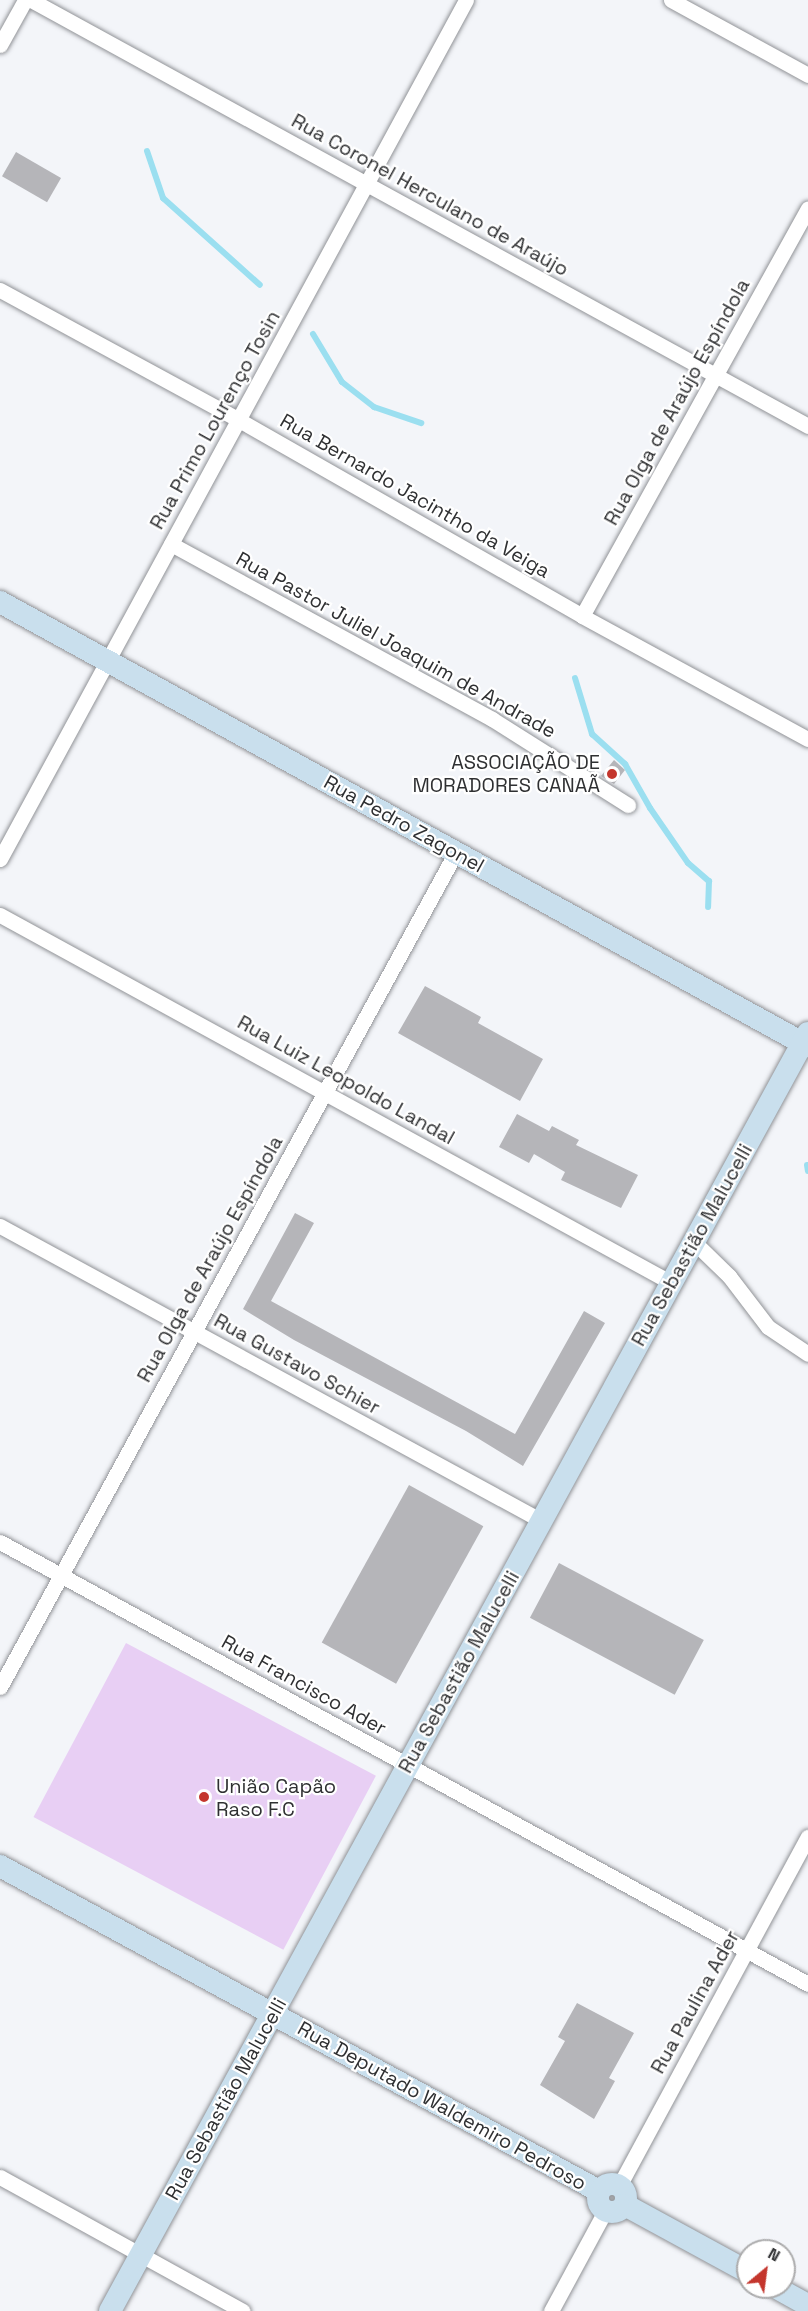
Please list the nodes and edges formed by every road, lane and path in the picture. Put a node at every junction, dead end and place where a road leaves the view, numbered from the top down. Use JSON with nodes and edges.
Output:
{"nodes":[{"id":1,"x":25,"y":0,"type":"edge"},
{"id":2,"x":31,"y":0,"type":"edge"},
{"id":3,"x":466,"y":0,"type":"edge"},
{"id":4,"x":671,"y":0,"type":"edge"},
{"id":5,"x":0,"y":45,"type":"edge"},
{"id":6,"x":808,"y":75,"type":"edge"},
{"id":7,"x":366,"y":184,"type":"junction"},
{"id":8,"x":808,"y":208,"type":"edge"},
{"id":9,"x":0,"y":290,"type":"edge"},
{"id":10,"x":716,"y":376,"type":"junction"},
{"id":11,"x":238,"y":420,"type":"junction"},
{"id":12,"x":808,"y":426,"type":"edge"},
{"id":13,"x":171,"y":544,"type":"junction"},
{"id":14,"x":0,"y":602,"type":"edge"},
{"id":15,"x":582,"y":616,"type":"junction"},
{"id":16,"x":108,"y":661,"type":"junction"},
{"id":17,"x":808,"y":739,"type":"edge"},
{"id":18,"x":628,"y":805,"type":"dead end"},
{"id":19,"x":456,"y":852,"type":"junction"},
{"id":20,"x":0,"y":859,"type":"edge"},
{"id":21,"x":0,"y":915,"type":"edge"},
{"id":22,"x":806,"y":1040,"type":"edge"},
{"id":23,"x":324,"y":1093,"type":"junction"},
{"id":24,"x":0,"y":1226,"type":"edge"},
{"id":25,"x":694,"y":1242,"type":"junction"},
{"id":26,"x":672,"y":1283,"type":"junction"},
{"id":27,"x":194,"y":1332,"type":"junction"},
{"id":28,"x":808,"y":1354,"type":"edge"},
{"id":29,"x":542,"y":1521,"type":"junction"},
{"id":30,"x":0,"y":1542,"type":"edge"},
{"id":31,"x":61,"y":1576,"type":"junction"},
{"id":32,"x":0,"y":1687,"type":"edge"},
{"id":33,"x":408,"y":1766,"type":"junction"},
{"id":34,"x":808,"y":1838,"type":"edge"},
{"id":35,"x":0,"y":1866,"type":"edge"},
{"id":36,"x":746,"y":1951,"type":"junction"},
{"id":37,"x":808,"y":1984,"type":"edge"},
{"id":38,"x":273,"y":2014,"type":"junction"},
{"id":39,"x":0,"y":2177,"type":"edge"},
{"id":40,"x":612,"y":2198,"type":"junction"},
{"id":41,"x":141,"y":2255,"type":"junction"},
{"id":42,"x":736,"y":2265,"type":"edge"},
{"id":43,"x":110,"y":2311,"type":"edge"},
{"id":44,"x":243,"y":2311,"type":"edge"},
{"id":45,"x":551,"y":2311,"type":"edge"}],
"edges":[{"from":1,"to":5,"type":"street"},
{"from":2,"to":7,"type":"street","name":"Rua Coronel Herculano de Araújo"},
{"from":3,"to":7,"type":"street","name":"Rua Primo Lourenço Tosin"},
{"from":4,"to":6,"type":"street"},
{"from":7,"to":10,"type":"street","name":"Rua Coronel Herculano de Araújo"},
{"from":7,"to":11,"type":"street","name":"Rua Primo Lourenço Tosin"},
{"from":8,"to":10,"type":"street","name":"Rua Olga de Araújo Espíndola"},
{"from":9,"to":11,"type":"street","name":"Rua Bernardo Jacintho da Veiga"},
{"from":10,"to":12,"type":"street","name":"Rua Coronel Herculano de Araújo"},
{"from":10,"to":15,"type":"street","name":"Rua Olga de Araújo Espíndola"},
{"from":11,"to":13,"type":"street","name":"Rua Primo Lourenço Tosin"},
{"from":11,"to":15,"type":"street","name":"Rua Bernardo Jacintho da Veiga"},
{"from":13,"to":16,"type":"street","name":"Rua Primo Lourenço Tosin"},
{"from":13,"to":18,"type":"street","name":"Rua Pastor Juliel Joaquim de Andrade"},
{"from":14,"to":16,"type":"street","name":"Rua Pedro Zagonel"},
{"from":15,"to":17,"type":"street","name":"Rua Bernardo Jacintho da Veiga"},
{"from":16,"to":19,"type":"street","name":"Rua Pedro Zagonel"},
{"from":16,"to":20,"type":"street","name":"Rua Primo Lourenço Tosin"},
{"from":19,"to":22,"type":"street","name":"Rua Pedro Zagonel"},
{"from":19,"to":23,"type":"street","name":"Rua Olga de Araújo Espíndola"},
{"from":21,"to":23,"type":"street","name":"Rua Luiz Leopoldo Landal"},
{"from":22,"to":25,"type":"street","name":"Rua Sebastião Malucelli"},
{"from":23,"to":26,"type":"street","name":"Rua Luiz Leopoldo Landal"},
{"from":23,"to":27,"type":"street","name":"Rua Olga de Araújo Espíndola"},
{"from":24,"to":27,"type":"street","name":"Rua Gustavo Schier"},
{"from":25,"to":26,"type":"street","name":"Rua Sebastião Malucelli"},
{"from":25,"to":28,"type":"street"},
{"from":26,"to":29,"type":"street","name":"Rua Sebastião Malucelli"},
{"from":27,"to":29,"type":"street","name":"Rua Gustavo Schier"},
{"from":27,"to":31,"type":"street","name":"Rua Olga de Araújo Espíndola"},
{"from":29,"to":33,"type":"street","name":"Rua Sebastião Malucelli"},
{"from":30,"to":31,"type":"street","name":"Rua Francisco Ader"},
{"from":31,"to":32,"type":"street","name":"Rua Olga de Araújo Espíndola"},
{"from":31,"to":33,"type":"street","name":"Rua Francisco Ader"},
{"from":33,"to":36,"type":"street","name":"Rua Francisco Ader"},
{"from":33,"to":38,"type":"street","name":"Rua Sebastião Malucelli"},
{"from":34,"to":36,"type":"street","name":"Rua Paulina Ader"},
{"from":35,"to":38,"type":"street","name":"Rua Deputado Waldemiro Pedroso"},
{"from":36,"to":37,"type":"street","name":"Rua Francisco Ader"},
{"from":36,"to":40,"type":"street","name":"Rua Paulina Ader"},
{"from":38,"to":40,"type":"street","name":"Rua Deputado Waldemiro Pedroso"},
{"from":38,"to":41,"type":"street","name":"Rua Sebastião Malucelli"},
{"from":39,"to":41,"type":"street"},
{"from":40,"to":42,"type":"street","name":"Rua Deputado Waldemiro Pedroso"},
{"from":40,"to":45,"type":"street","name":"Rua Paulina Ader"},
{"from":41,"to":43,"type":"street","name":"Rua Sebastião Malucelli"},
{"from":41,"to":44,"type":"street"}]}
